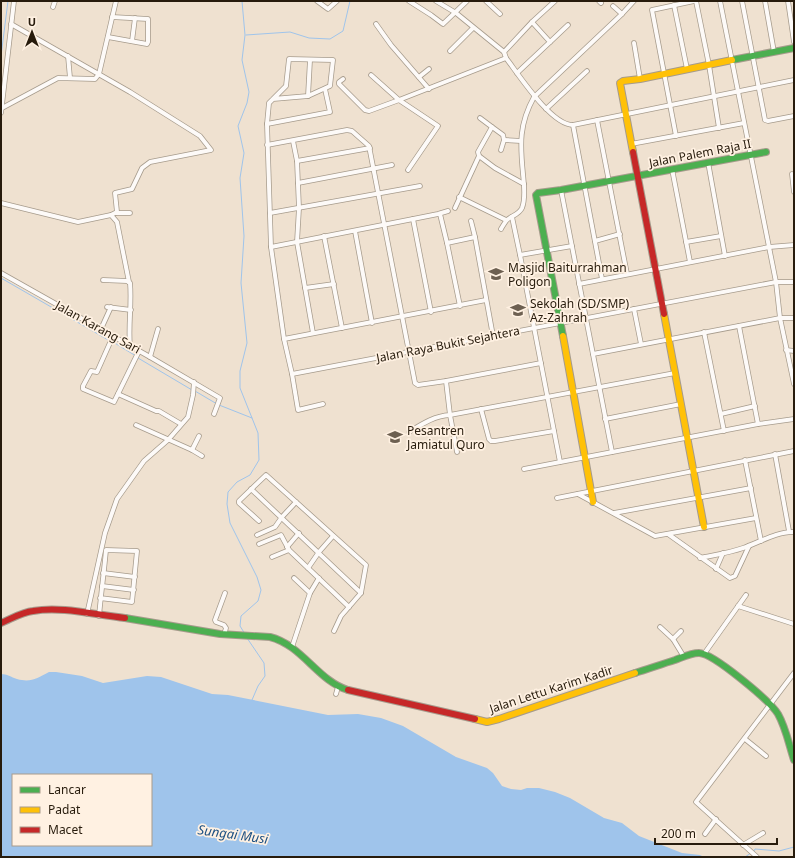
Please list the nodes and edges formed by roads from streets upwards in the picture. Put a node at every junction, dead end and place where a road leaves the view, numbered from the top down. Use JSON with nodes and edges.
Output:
{"nodes":[{"id":1,"x":14,"y":1,"type":"edge"},
{"id":2,"x":55,"y":1,"type":"edge"},
{"id":3,"x":116,"y":1,"type":"edge"},
{"id":4,"x":317,"y":1,"type":"edge"},
{"id":5,"x":337,"y":1,"type":"edge"},
{"id":6,"x":409,"y":1,"type":"edge"},
{"id":7,"x":436,"y":1,"type":"edge"},
{"id":8,"x":468,"y":1,"type":"edge"},
{"id":9,"x":486,"y":1,"type":"edge"},
{"id":10,"x":545,"y":1,"type":"edge"},
{"id":11,"x":555,"y":1,"type":"edge"},
{"id":12,"x":634,"y":1,"type":"edge"},
{"id":13,"x":695,"y":1,"type":"edge"},
{"id":14,"x":720,"y":1,"type":"edge"},
{"id":15,"x":742,"y":1,"type":"edge"},
{"id":16,"x":765,"y":1,"type":"edge"},
{"id":17,"x":788,"y":1,"type":"edge"},
{"id":18,"x":550,"y":5,"type":"junction"},
{"id":19,"x":674,"y":5,"type":"junction"},
{"id":20,"x":613,"y":6,"type":"dead end"},
{"id":21,"x":53,"y":7,"type":"dead end"},
{"id":22,"x":456,"y":13,"type":"junction"},
{"id":23,"x":500,"y":14,"type":"dead end"},
{"id":24,"x":622,"y":14,"type":"junction"},
{"id":25,"x":792,"y":15,"type":"edge"},
{"id":26,"x":112,"y":17,"type":"junction"},
{"id":27,"x":136,"y":18,"type":"junction"},
{"id":28,"x":532,"y":22,"type":"junction"},
{"id":29,"x":11,"y":24,"type":"junction"},
{"id":30,"x":376,"y":24,"type":"dead end"},
{"id":31,"x":568,"y":25,"type":"dead end"},
{"id":32,"x":474,"y":28,"type":"junction"},
{"id":33,"x":108,"y":37,"type":"junction"},
{"id":34,"x":132,"y":42,"type":"junction"},
{"id":35,"x":550,"y":42,"type":"junction"},
{"id":36,"x":794,"y":42,"type":"edge"},
{"id":37,"x":634,"y":43,"type":"dead end"},
{"id":38,"x":794,"y":48,"type":"edge"},
{"id":39,"x":450,"y":51,"type":"dead end"},
{"id":40,"x":504,"y":52,"type":"junction"},
{"id":41,"x":774,"y":52,"type":"junction"},
{"id":42,"x":68,"y":56,"type":"junction"},
{"id":43,"x":753,"y":56,"type":"junction"},
{"id":44,"x":506,"y":58,"type":"junction"},
{"id":45,"x":310,"y":60,"type":"junction"},
{"id":46,"x":732,"y":60,"type":"junction"},
{"id":47,"x":709,"y":65,"type":"junction"},
{"id":48,"x":429,"y":69,"type":"dead end"},
{"id":49,"x":687,"y":69,"type":"junction"},
{"id":50,"x":587,"y":71,"type":"dead end"},
{"id":51,"x":517,"y":73,"type":"junction"},
{"id":52,"x":100,"y":74,"type":"junction"},
{"id":53,"x":665,"y":74,"type":"junction"},
{"id":54,"x":371,"y":75,"type":"dead end"},
{"id":55,"x":419,"y":77,"type":"junction"},
{"id":56,"x":70,"y":78,"type":"junction"},
{"id":57,"x":343,"y":79,"type":"dead end"},
{"id":58,"x":640,"y":79,"type":"junction"},
{"id":59,"x":794,"y":80,"type":"edge"},
{"id":60,"x":759,"y":87,"type":"junction"},
{"id":61,"x":324,"y":89,"type":"junction"},
{"id":62,"x":429,"y":89,"type":"junction"},
{"id":63,"x":738,"y":90,"type":"junction"},
{"id":64,"x":308,"y":96,"type":"junction"},
{"id":65,"x":713,"y":96,"type":"junction"},
{"id":66,"x":534,"y":97,"type":"junction"},
{"id":67,"x":273,"y":99,"type":"junction"},
{"id":68,"x":399,"y":100,"type":"junction"},
{"id":69,"x":670,"y":105,"type":"junction"},
{"id":70,"x":2,"y":108,"type":"edge"},
{"id":71,"x":546,"y":109,"type":"junction"},
{"id":72,"x":1,"y":113,"type":"edge"},
{"id":73,"x":626,"y":114,"type":"junction"},
{"id":74,"x":794,"y":116,"type":"edge"},
{"id":75,"x":480,"y":118,"type":"dead end"},
{"id":76,"x":597,"y":120,"type":"junction"},
{"id":77,"x":744,"y":123,"type":"junction"},
{"id":78,"x":267,"y":124,"type":"junction"},
{"id":79,"x":573,"y":125,"type":"junction"},
{"id":80,"x":492,"y":127,"type":"junction"},
{"id":81,"x":719,"y":128,"type":"junction"},
{"id":82,"x":676,"y":136,"type":"junction"},
{"id":83,"x":504,"y":140,"type":"junction"},
{"id":84,"x":293,"y":141,"type":"junction"},
{"id":85,"x":521,"y":141,"type":"junction"},
{"id":86,"x":631,"y":144,"type":"junction"},
{"id":87,"x":267,"y":145,"type":"junction"},
{"id":88,"x":370,"y":148,"type":"junction"},
{"id":89,"x":502,"y":150,"type":"dead end"},
{"id":90,"x":766,"y":152,"type":"dead end"},
{"id":91,"x":750,"y":154,"type":"junction"},
{"id":92,"x":479,"y":156,"type":"junction"},
{"id":93,"x":297,"y":161,"type":"junction"},
{"id":94,"x":708,"y":162,"type":"junction"},
{"id":95,"x":392,"y":165,"type":"dead end"},
{"id":96,"x":374,"y":169,"type":"junction"},
{"id":97,"x":672,"y":169,"type":"junction"},
{"id":98,"x":408,"y":170,"type":"dead end"},
{"id":99,"x":792,"y":174,"type":"dead end"},
{"id":100,"x":637,"y":176,"type":"junction"},
{"id":101,"x":609,"y":181,"type":"junction"},
{"id":102,"x":298,"y":183,"type":"junction"},
{"id":103,"x":524,"y":184,"type":"junction"},
{"id":104,"x":420,"y":186,"type":"dead end"},
{"id":105,"x":585,"y":186,"type":"junction"},
{"id":106,"x":560,"y":190,"type":"junction"},
{"id":107,"x":794,"y":192,"type":"edge"},
{"id":108,"x":379,"y":194,"type":"junction"},
{"id":109,"x":459,"y":197,"type":"junction"},
{"id":110,"x":1,"y":203,"type":"edge"},
{"id":111,"x":299,"y":208,"type":"junction"},
{"id":112,"x":455,"y":208,"type":"dead end"},
{"id":113,"x":448,"y":211,"type":"dead end"},
{"id":114,"x":116,"y":213,"type":"junction"},
{"id":115,"x":130,"y":213,"type":"dead end"},
{"id":116,"x":270,"y":214,"type":"junction"},
{"id":117,"x":440,"y":214,"type":"junction"},
{"id":118,"x":111,"y":216,"type":"junction"},
{"id":119,"x":512,"y":218,"type":"junction"},
{"id":120,"x":413,"y":219,"type":"junction"},
{"id":121,"x":471,"y":220,"type":"dead end"},
{"id":122,"x":506,"y":220,"type":"junction"},
{"id":123,"x":384,"y":225,"type":"junction"},
{"id":124,"x":501,"y":229,"type":"dead end"},
{"id":125,"x":355,"y":230,"type":"junction"},
{"id":126,"x":620,"y":234,"type":"junction"},
{"id":127,"x":324,"y":236,"type":"junction"},
{"id":128,"x":721,"y":236,"type":"junction"},
{"id":129,"x":475,"y":237,"type":"junction"},
{"id":130,"x":595,"y":241,"type":"junction"},
{"id":131,"x":297,"y":242,"type":"junction"},
{"id":132,"x":686,"y":242,"type":"junction"},
{"id":133,"x":447,"y":243,"type":"junction"},
{"id":134,"x":794,"y":245,"type":"edge"},
{"id":135,"x":572,"y":246,"type":"junction"},
{"id":136,"x":271,"y":247,"type":"junction"},
{"id":137,"x":769,"y":247,"type":"junction"},
{"id":138,"x":547,"y":251,"type":"junction"},
{"id":139,"x":520,"y":255,"type":"junction"},
{"id":140,"x":725,"y":256,"type":"junction"},
{"id":141,"x":690,"y":262,"type":"junction"},
{"id":142,"x":655,"y":269,"type":"junction"},
{"id":143,"x":1,"y":273,"type":"edge"},
{"id":144,"x":627,"y":274,"type":"junction"},
{"id":145,"x":602,"y":279,"type":"junction"},
{"id":146,"x":103,"y":280,"type":"dead end"},
{"id":147,"x":129,"y":282,"type":"junction"},
{"id":148,"x":776,"y":282,"type":"junction"},
{"id":149,"x":794,"y":282,"type":"edge"},
{"id":150,"x":334,"y":284,"type":"junction"},
{"id":151,"x":579,"y":284,"type":"junction"},
{"id":152,"x":305,"y":288,"type":"junction"},
{"id":153,"x":486,"y":300,"type":"junction"},
{"id":154,"x":662,"y":304,"type":"junction"},
{"id":155,"x":460,"y":306,"type":"junction"},
{"id":156,"x":634,"y":309,"type":"junction"},
{"id":157,"x":130,"y":310,"type":"junction"},
{"id":158,"x":431,"y":312,"type":"junction"},
{"id":159,"x":402,"y":317,"type":"junction"},
{"id":160,"x":586,"y":318,"type":"junction"},
{"id":161,"x":780,"y":318,"type":"junction"},
{"id":162,"x":794,"y":318,"type":"edge"},
{"id":163,"x":372,"y":322,"type":"junction"},
{"id":164,"x":561,"y":323,"type":"junction"},
{"id":165,"x":739,"y":326,"type":"junction"},
{"id":166,"x":342,"y":328,"type":"junction"},
{"id":167,"x":534,"y":328,"type":"junction"},
{"id":168,"x":101,"y":329,"type":"junction"},
{"id":169,"x":158,"y":329,"type":"dead end"},
{"id":170,"x":704,"y":332,"type":"junction"},
{"id":171,"x":313,"y":334,"type":"junction"},
{"id":172,"x":493,"y":336,"type":"junction"},
{"id":173,"x":112,"y":337,"type":"junction"},
{"id":174,"x":284,"y":339,"type":"junction"},
{"id":175,"x":669,"y":339,"type":"junction"},
{"id":176,"x":641,"y":344,"type":"junction"},
{"id":177,"x":130,"y":346,"type":"junction"},
{"id":178,"x":786,"y":350,"type":"junction"},
{"id":179,"x":794,"y":351,"type":"edge"},
{"id":180,"x":139,"y":352,"type":"junction"},
{"id":181,"x":409,"y":352,"type":"junction"},
{"id":182,"x":592,"y":354,"type":"junction"},
{"id":183,"x":150,"y":357,"type":"junction"},
{"id":184,"x":541,"y":363,"type":"junction"},
{"id":185,"x":675,"y":373,"type":"junction"},
{"id":186,"x":292,"y":374,"type":"junction"},
{"id":187,"x":446,"y":381,"type":"junction"},
{"id":188,"x":194,"y":384,"type":"junction"},
{"id":189,"x":794,"y":384,"type":"edge"},
{"id":190,"x":599,"y":387,"type":"junction"},
{"id":191,"x":573,"y":392,"type":"junction"},
{"id":192,"x":118,"y":394,"type":"junction"},
{"id":193,"x":547,"y":397,"type":"junction"},
{"id":194,"x":322,"y":404,"type":"dead end"},
{"id":195,"x":681,"y":404,"type":"junction"},
{"id":196,"x":755,"y":406,"type":"junction"},
{"id":197,"x":482,"y":409,"type":"junction"},
{"id":198,"x":214,"y":414,"type":"dead end"},
{"id":199,"x":721,"y":414,"type":"junction"},
{"id":200,"x":450,"y":415,"type":"junction"},
{"id":201,"x":606,"y":419,"type":"junction"},
{"id":202,"x":794,"y":419,"type":"edge"},
{"id":203,"x":182,"y":424,"type":"junction"},
{"id":204,"x":758,"y":424,"type":"junction"},
{"id":205,"x":136,"y":425,"type":"dead end"},
{"id":206,"x":724,"y":430,"type":"junction"},
{"id":207,"x":554,"y":431,"type":"junction"},
{"id":208,"x":409,"y":432,"type":"dead end"},
{"id":209,"x":199,"y":436,"type":"dead end"},
{"id":210,"x":687,"y":438,"type":"junction"},
{"id":211,"x":168,"y":440,"type":"junction"},
{"id":212,"x":192,"y":450,"type":"junction"},
{"id":213,"x":794,"y":451,"type":"edge"},
{"id":214,"x":457,"y":452,"type":"dead end"},
{"id":215,"x":612,"y":452,"type":"junction"},
{"id":216,"x":775,"y":454,"type":"junction"},
{"id":217,"x":202,"y":456,"type":"dead end"},
{"id":218,"x":584,"y":457,"type":"junction"},
{"id":219,"x":746,"y":460,"type":"junction"},
{"id":220,"x":560,"y":462,"type":"junction"},
{"id":221,"x":524,"y":469,"type":"dead end"},
{"id":222,"x":694,"y":471,"type":"junction"},
{"id":223,"x":751,"y":488,"type":"junction"},
{"id":224,"x":251,"y":489,"type":"junction"},
{"id":225,"x":590,"y":492,"type":"junction"},
{"id":226,"x":578,"y":494,"type":"junction"},
{"id":227,"x":557,"y":498,"type":"dead end"},
{"id":228,"x":699,"y":498,"type":"junction"},
{"id":229,"x":296,"y":502,"type":"junction"},
{"id":230,"x":593,"y":502,"type":"junction"},
{"id":231,"x":613,"y":514,"type":"junction"},
{"id":232,"x":282,"y":517,"type":"junction"},
{"id":233,"x":756,"y":518,"type":"junction"},
{"id":234,"x":259,"y":521,"type":"dead end"},
{"id":235,"x":704,"y":527,"type":"junction"},
{"id":236,"x":792,"y":532,"type":"edge"},
{"id":237,"x":299,"y":533,"type":"junction"},
{"id":238,"x":668,"y":534,"type":"junction"},
{"id":239,"x":257,"y":535,"type":"dead end"},
{"id":240,"x":333,"y":536,"type":"junction"},
{"id":241,"x":761,"y":541,"type":"junction"},
{"id":242,"x":259,"y":544,"type":"dead end"},
{"id":243,"x":749,"y":546,"type":"junction"},
{"id":244,"x":288,"y":548,"type":"junction"},
{"id":245,"x":319,"y":552,"type":"junction"},
{"id":246,"x":724,"y":553,"type":"junction"},
{"id":247,"x":272,"y":558,"type":"dead end"},
{"id":248,"x":700,"y":558,"type":"junction"},
{"id":249,"x":308,"y":568,"type":"junction"},
{"id":250,"x":716,"y":569,"type":"junction"},
{"id":251,"x":104,"y":573,"type":"junction"},
{"id":252,"x":135,"y":577,"type":"junction"},
{"id":253,"x":294,"y":578,"type":"dead end"},
{"id":254,"x":319,"y":578,"type":"junction"},
{"id":255,"x":102,"y":586,"type":"junction"},
{"id":256,"x":134,"y":590,"type":"junction"},
{"id":257,"x":225,"y":593,"type":"dead end"},
{"id":258,"x":310,"y":593,"type":"junction"},
{"id":259,"x":361,"y":593,"type":"junction"},
{"id":260,"x":746,"y":595,"type":"dead end"},
{"id":261,"x":100,"y":598,"type":"junction"},
{"id":262,"x":738,"y":606,"type":"junction"},
{"id":263,"x":349,"y":607,"type":"junction"},
{"id":264,"x":87,"y":614,"type":"junction"},
{"id":265,"x":99,"y":616,"type":"junction"},
{"id":266,"x":1,"y":623,"type":"edge"},
{"id":267,"x":794,"y":624,"type":"edge"},
{"id":268,"x":660,"y":627,"type":"dead end"},
{"id":269,"x":334,"y":631,"type":"dead end"},
{"id":270,"x":681,"y":631,"type":"dead end"},
{"id":271,"x":227,"y":635,"type":"junction"},
{"id":272,"x":673,"y":639,"type":"junction"},
{"id":273,"x":292,"y":647,"type":"junction"},
{"id":274,"x":704,"y":654,"type":"junction"},
{"id":275,"x":684,"y":656,"type":"junction"},
{"id":276,"x":794,"y":673,"type":"edge"},
{"id":277,"x":792,"y":681,"type":"edge"},
{"id":278,"x":338,"y":687,"type":"junction"},
{"id":279,"x":336,"y":694,"type":"dead end"},
{"id":280,"x":771,"y":705,"type":"junction"},
{"id":281,"x":745,"y":739,"type":"junction"},
{"id":282,"x":766,"y":756,"type":"dead end"},
{"id":283,"x":794,"y":760,"type":"edge"},
{"id":284,"x":716,"y":819,"type":"junction"},
{"id":285,"x":763,"y":833,"type":"dead end"},
{"id":286,"x":705,"y":834,"type":"dead end"},
{"id":287,"x":743,"y":845,"type":"junction"},
{"id":288,"x":756,"y":857,"type":"edge"}],
"edges":[{"from":1,"to":29,"type":"street"},
{"from":2,"to":21,"type":"street"},
{"from":3,"to":26,"type":"street"},
{"from":4,"to":5,"type":"street"},
{"from":6,"to":22,"type":"street"},
{"from":7,"to":22,"type":"street"},
{"from":8,"to":22,"type":"street"},
{"from":9,"to":23,"type":"street"},
{"from":10,"to":18,"type":"street"},
{"from":11,"to":18,"type":"street"},
{"from":12,"to":24,"type":"street"},
{"from":13,"to":19,"type":"street"},
{"from":13,"to":47,"type":"street"},
{"from":14,"to":46,"type":"street"},
{"from":15,"to":43,"type":"street"},
{"from":16,"to":41,"type":"street"},
{"from":17,"to":25,"type":"street"},
{"from":18,"to":28,"type":"street"},
{"from":19,"to":49,"type":"street"},
{"from":19,"to":53,"type":"street"},
{"from":20,"to":24,"type":"street"},
{"from":22,"to":32,"type":"street"},
{"from":24,"to":66,"type":"street"},
{"from":25,"to":36,"type":"street"},
{"from":26,"to":27,"type":"street"},
{"from":26,"to":33,"type":"street"},
{"from":27,"to":34,"type":"street"},
{"from":27,"to":34,"type":"street"},
{"from":28,"to":35,"type":"street"},
{"from":28,"to":40,"type":"street"},
{"from":29,"to":42,"type":"street"},
{"from":29,"to":70,"type":"street"},
{"from":30,"to":55,"type":"street"},
{"from":31,"to":35,"type":"street"},
{"from":32,"to":39,"type":"street"},
{"from":32,"to":40,"type":"street"},
{"from":33,"to":34,"type":"street"},
{"from":33,"to":52,"type":"street"},
{"from":35,"to":51,"type":"street"},
{"from":37,"to":58,"type":"street"},
{"from":38,"to":41,"type":"street"},
{"from":40,"to":44,"type":"street"},
{"from":41,"to":43,"type":"street"},
{"from":42,"to":52,"type":"street"},
{"from":42,"to":56,"type":"street"},
{"from":43,"to":46,"type":"street"},
{"from":43,"to":60,"type":"street"},
{"from":44,"to":51,"type":"street"},
{"from":44,"to":62,"type":"street"},
{"from":45,"to":61,"type":"street"},
{"from":45,"to":64,"type":"street"},
{"from":45,"to":67,"type":"street"},
{"from":46,"to":47,"type":"street"},
{"from":46,"to":63,"type":"street"},
{"from":47,"to":49,"type":"street"},
{"from":47,"to":65,"type":"street"},
{"from":48,"to":55,"type":"street"},
{"from":49,"to":53,"type":"street"},
{"from":50,"to":71,"type":"street"},
{"from":51,"to":66,"type":"street"},
{"from":52,"to":56,"type":"street"},
{"from":52,"to":114,"type":"street"},
{"from":53,"to":58,"type":"street"},
{"from":53,"to":69,"type":"street"},
{"from":54,"to":68,"type":"street"},
{"from":55,"to":62,"type":"street"},
{"from":56,"to":70,"type":"street"},
{"from":57,"to":68,"type":"street"},
{"from":58,"to":73,"type":"street"},
{"from":59,"to":60,"type":"street"},
{"from":60,"to":63,"type":"street"},
{"from":60,"to":74,"type":"street"},
{"from":61,"to":64,"type":"street"},
{"from":61,"to":78,"type":"street"},
{"from":62,"to":68,"type":"street"},
{"from":63,"to":65,"type":"street"},
{"from":63,"to":77,"type":"street"},
{"from":64,"to":67,"type":"street"},
{"from":65,"to":69,"type":"street"},
{"from":65,"to":81,"type":"street"},
{"from":66,"to":71,"type":"street"},
{"from":66,"to":85,"type":"street"},
{"from":67,"to":78,"type":"street"},
{"from":68,"to":98,"type":"street"},
{"from":69,"to":73,"type":"street"},
{"from":69,"to":82,"type":"street"},
{"from":70,"to":72,"type":"street"},
{"from":71,"to":79,"type":"street"},
{"from":73,"to":76,"type":"street"},
{"from":73,"to":86,"type":"street"},
{"from":75,"to":80,"type":"street"},
{"from":76,"to":79,"type":"street"},
{"from":76,"to":101,"type":"street"},
{"from":77,"to":81,"type":"street"},
{"from":77,"to":91,"type":"street"},
{"from":78,"to":87,"type":"street"},
{"from":79,"to":105,"type":"street"},
{"from":80,"to":83,"type":"street"},
{"from":80,"to":92,"type":"street"},
{"from":81,"to":82,"type":"street"},
{"from":82,"to":86,"type":"street"},
{"from":83,"to":85,"type":"street"},
{"from":83,"to":89,"type":"street"},
{"from":84,"to":87,"type":"street"},
{"from":84,"to":88,"type":"street"},
{"from":84,"to":93,"type":"street"},
{"from":85,"to":103,"type":"street"},
{"from":86,"to":100,"type":"street"},
{"from":87,"to":116,"type":"street"},
{"from":88,"to":93,"type":"street"},
{"from":88,"to":96,"type":"street"},
{"from":90,"to":91,"type":"street","name":"Jalan Palem Raja II"},
{"from":91,"to":94,"type":"street","name":"Jalan Palem Raja II"},
{"from":91,"to":137,"type":"street"},
{"from":92,"to":103,"type":"street"},
{"from":92,"to":109,"type":"street"},
{"from":93,"to":102,"type":"street"},
{"from":94,"to":97,"type":"street","name":"Jalan Palem Raja II"},
{"from":94,"to":128,"type":"street"},
{"from":95,"to":96,"type":"street"},
{"from":96,"to":102,"type":"street"},
{"from":96,"to":108,"type":"street"},
{"from":97,"to":100,"type":"street","name":"Jalan Palem Raja II"},
{"from":97,"to":132,"type":"street"},
{"from":99,"to":107,"type":"street"},
{"from":100,"to":101,"type":"street","name":"Jalan Palem Raja II"},
{"from":100,"to":142,"type":"street"},
{"from":101,"to":105,"type":"street","name":"Jalan Palem Raja II"},
{"from":101,"to":126,"type":"street"},
{"from":102,"to":111,"type":"street"},
{"from":103,"to":119,"type":"street"},
{"from":104,"to":108,"type":"street"},
{"from":105,"to":106,"type":"street","name":"Jalan Palem Raja II"},
{"from":105,"to":130,"type":"street"},
{"from":106,"to":135,"type":"street"},
{"from":106,"to":138,"type":"street","name":"Jalan Palem Raja II"},
{"from":108,"to":111,"type":"street"},
{"from":108,"to":123,"type":"street"},
{"from":109,"to":112,"type":"street"},
{"from":109,"to":122,"type":"street"},
{"from":110,"to":118,"type":"street"},
{"from":111,"to":116,"type":"street"},
{"from":111,"to":131,"type":"street"},
{"from":113,"to":117,"type":"street"},
{"from":114,"to":115,"type":"street"},
{"from":114,"to":118,"type":"street"},
{"from":116,"to":136,"type":"street"},
{"from":117,"to":120,"type":"street"},
{"from":117,"to":133,"type":"street"},
{"from":118,"to":147,"type":"street"},
{"from":119,"to":122,"type":"street"},
{"from":119,"to":139,"type":"street"},
{"from":120,"to":123,"type":"street"},
{"from":120,"to":158,"type":"street"},
{"from":121,"to":129,"type":"street"},
{"from":122,"to":124,"type":"street"},
{"from":123,"to":125,"type":"street"},
{"from":123,"to":159,"type":"street"},
{"from":125,"to":127,"type":"street"},
{"from":125,"to":163,"type":"street"},
{"from":126,"to":130,"type":"street"},
{"from":126,"to":144,"type":"street"},
{"from":127,"to":131,"type":"street"},
{"from":127,"to":150,"type":"street"},
{"from":128,"to":132,"type":"street"},
{"from":128,"to":140,"type":"street"},
{"from":129,"to":133,"type":"street"},
{"from":129,"to":153,"type":"street"},
{"from":130,"to":145,"type":"street"},
{"from":131,"to":136,"type":"street"},
{"from":131,"to":152,"type":"street"},
{"from":132,"to":141,"type":"street"},
{"from":133,"to":155,"type":"street"},
{"from":134,"to":137,"type":"street"},
{"from":135,"to":138,"type":"street"},
{"from":135,"to":151,"type":"street"},
{"from":136,"to":174,"type":"street"},
{"from":137,"to":140,"type":"street"},
{"from":137,"to":148,"type":"street"},
{"from":138,"to":139,"type":"street"},
{"from":138,"to":164,"type":"street"},
{"from":139,"to":167,"type":"street"},
{"from":140,"to":141,"type":"street"},
{"from":141,"to":142,"type":"street"},
{"from":142,"to":144,"type":"street"},
{"from":142,"to":154,"type":"street"},
{"from":143,"to":168,"type":"street","name":"Jalan Karang Sari"},
{"from":144,"to":145,"type":"street"},
{"from":145,"to":151,"type":"street"},
{"from":146,"to":147,"type":"street"},
{"from":147,"to":157,"type":"street"},
{"from":148,"to":149,"type":"street","name":"Jalan Raya Bukit Sejahtera"},
{"from":148,"to":154,"type":"street","name":"Jalan Raya Bukit Sejahtera"},
{"from":148,"to":161,"type":"street"},
{"from":150,"to":152,"type":"street"},
{"from":150,"to":166,"type":"street"},
{"from":151,"to":160,"type":"street"},
{"from":152,"to":171,"type":"street"},
{"from":153,"to":155,"type":"street"},
{"from":153,"to":172,"type":"street"},
{"from":154,"to":156,"type":"street","name":"Jalan Raya Bukit Sejahtera"},
{"from":154,"to":175,"type":"street"},
{"from":155,"to":158,"type":"street"},
{"from":156,"to":160,"type":"street","name":"Jalan Raya Bukit Sejahtera"},
{"from":156,"to":176,"type":"street"},
{"from":157,"to":168,"type":"street"},
{"from":157,"to":177,"type":"street"},
{"from":158,"to":159,"type":"street"},
{"from":159,"to":163,"type":"street"},
{"from":159,"to":181,"type":"street"},
{"from":160,"to":164,"type":"street","name":"Jalan Raya Bukit Sejahtera"},
{"from":160,"to":182,"type":"street"},
{"from":161,"to":162,"type":"street"},
{"from":161,"to":165,"type":"street"},
{"from":161,"to":178,"type":"street"},
{"from":163,"to":166,"type":"street"},
{"from":164,"to":167,"type":"street","name":"Jalan Raya Bukit Sejahtera"},
{"from":164,"to":191,"type":"street"},
{"from":165,"to":170,"type":"street"},
{"from":165,"to":196,"type":"street"},
{"from":166,"to":171,"type":"street"},
{"from":167,"to":172,"type":"street","name":"Jalan Raya Bukit Sejahtera"},
{"from":167,"to":184,"type":"street"},
{"from":168,"to":173,"type":"street","name":"Jalan Karang Sari"},
{"from":169,"to":183,"type":"street"},
{"from":170,"to":175,"type":"street"},
{"from":170,"to":199,"type":"street"},
{"from":171,"to":174,"type":"street"},
{"from":172,"to":181,"type":"street","name":"Jalan Raya Bukit Sejahtera"},
{"from":173,"to":177,"type":"street","name":"Jalan Karang Sari"},
{"from":173,"to":192,"type":"street"},
{"from":174,"to":186,"type":"street"},
{"from":175,"to":176,"type":"street"},
{"from":175,"to":185,"type":"street"},
{"from":176,"to":182,"type":"street"},
{"from":177,"to":180,"type":"street","name":"Jalan Karang Sari"},
{"from":178,"to":179,"type":"street"},
{"from":178,"to":189,"type":"street"},
{"from":180,"to":183,"type":"street","name":"Jalan Karang Sari"},
{"from":180,"to":192,"type":"street"},
{"from":181,"to":186,"type":"street","name":"Jalan Raya Bukit Sejahtera"},
{"from":181,"to":187,"type":"street"},
{"from":182,"to":190,"type":"street"},
{"from":183,"to":188,"type":"street","name":"Jalan Karang Sari"},
{"from":184,"to":187,"type":"street"},
{"from":184,"to":193,"type":"street"},
{"from":185,"to":190,"type":"street"},
{"from":185,"to":195,"type":"street"},
{"from":186,"to":194,"type":"street"},
{"from":187,"to":200,"type":"street"},
{"from":188,"to":198,"type":"street","name":"Jalan Karang Sari"},
{"from":188,"to":203,"type":"street"},
{"from":190,"to":191,"type":"street"},
{"from":190,"to":201,"type":"street"},
{"from":191,"to":193,"type":"street"},
{"from":191,"to":218,"type":"street"},
{"from":192,"to":203,"type":"street"},
{"from":193,"to":197,"type":"street"},
{"from":193,"to":207,"type":"street"},
{"from":195,"to":201,"type":"street"},
{"from":195,"to":210,"type":"street"},
{"from":196,"to":199,"type":"street"},
{"from":196,"to":204,"type":"street"},
{"from":197,"to":200,"type":"street"},
{"from":197,"to":207,"type":"street"},
{"from":199,"to":206,"type":"street"},
{"from":200,"to":208,"type":"street"},
{"from":200,"to":214,"type":"street"},
{"from":201,"to":215,"type":"street"},
{"from":202,"to":204,"type":"street"},
{"from":203,"to":211,"type":"street"},
{"from":204,"to":206,"type":"street"},
{"from":205,"to":211,"type":"street"},
{"from":206,"to":210,"type":"street"},
{"from":207,"to":220,"type":"street"},
{"from":209,"to":212,"type":"street"},
{"from":210,"to":215,"type":"street"},
{"from":210,"to":222,"type":"street"},
{"from":211,"to":212,"type":"street"},
{"from":211,"to":264,"type":"street"},
{"from":212,"to":217,"type":"street"},
{"from":213,"to":216,"type":"street"},
{"from":215,"to":218,"type":"street"},
{"from":216,"to":219,"type":"street"},
{"from":216,"to":236,"type":"street"},
{"from":218,"to":220,"type":"street"},
{"from":218,"to":225,"type":"street"},
{"from":219,"to":222,"type":"street"},
{"from":219,"to":223,"type":"street"},
{"from":220,"to":221,"type":"street"},
{"from":222,"to":225,"type":"street"},
{"from":222,"to":228,"type":"street"},
{"from":223,"to":228,"type":"street"},
{"from":223,"to":233,"type":"street"},
{"from":224,"to":229,"type":"street"},
{"from":224,"to":232,"type":"street"},
{"from":224,"to":234,"type":"street"},
{"from":225,"to":226,"type":"street"},
{"from":225,"to":230,"type":"street"},
{"from":226,"to":227,"type":"street"},
{"from":226,"to":230,"type":"street"},
{"from":228,"to":231,"type":"street"},
{"from":228,"to":235,"type":"street"},
{"from":229,"to":232,"type":"street"},
{"from":229,"to":240,"type":"street"},
{"from":230,"to":231,"type":"street"},
{"from":231,"to":238,"type":"street"},
{"from":232,"to":237,"type":"street"},
{"from":232,"to":239,"type":"street"},
{"from":233,"to":235,"type":"street"},
{"from":233,"to":241,"type":"street"},
{"from":235,"to":238,"type":"street"},
{"from":236,"to":241,"type":"street"},
{"from":237,"to":244,"type":"street"},
{"from":237,"to":245,"type":"street"},
{"from":238,"to":248,"type":"street"},
{"from":240,"to":245,"type":"street"},
{"from":240,"to":259,"type":"street"},
{"from":241,"to":243,"type":"street"},
{"from":242,"to":244,"type":"street"},
{"from":243,"to":246,"type":"street"},
{"from":243,"to":250,"type":"street"},
{"from":244,"to":247,"type":"street"},
{"from":244,"to":249,"type":"street"},
{"from":245,"to":249,"type":"street"},
{"from":245,"to":259,"type":"street"},
{"from":246,"to":248,"type":"street"},
{"from":246,"to":250,"type":"street"},
{"from":248,"to":250,"type":"street"},
{"from":249,"to":254,"type":"street"},
{"from":251,"to":252,"type":"street"},
{"from":251,"to":252,"type":"street"},
{"from":251,"to":255,"type":"street"},
{"from":252,"to":256,"type":"street"},
{"from":253,"to":258,"type":"street"},
{"from":254,"to":258,"type":"street"},
{"from":254,"to":263,"type":"street"},
{"from":255,"to":256,"type":"street"},
{"from":255,"to":261,"type":"street"},
{"from":256,"to":261,"type":"street"},
{"from":257,"to":271,"type":"street"},
{"from":258,"to":273,"type":"street"},
{"from":259,"to":263,"type":"street"},
{"from":260,"to":262,"type":"street"},
{"from":261,"to":265,"type":"street"},
{"from":262,"to":267,"type":"street"},
{"from":262,"to":274,"type":"street"},
{"from":263,"to":269,"type":"street"},
{"from":264,"to":265,"type":"street","name":"Jalan Lettu Karim Kadir"},
{"from":264,"to":266,"type":"street","name":"Jalan Lettu Karim Kadir"},
{"from":265,"to":271,"type":"street","name":"Jalan Lettu Karim Kadir"},
{"from":268,"to":272,"type":"street"},
{"from":270,"to":272,"type":"street"},
{"from":271,"to":273,"type":"street","name":"Jalan Lettu Karim Kadir"},
{"from":272,"to":275,"type":"street"},
{"from":273,"to":278,"type":"street","name":"Jalan Lettu Karim Kadir"},
{"from":274,"to":275,"type":"street","name":"Jalan Lettu Karim Kadir"},
{"from":274,"to":280,"type":"street"},
{"from":275,"to":278,"type":"street","name":"Jalan Lettu Karim Kadir"},
{"from":276,"to":277,"type":"street"},
{"from":277,"to":280,"type":"street"},
{"from":278,"to":279,"type":"street"},
{"from":280,"to":281,"type":"street"},
{"from":280,"to":283,"type":"street"},
{"from":281,"to":282,"type":"street"},
{"from":281,"to":284,"type":"street"},
{"from":284,"to":286,"type":"street"},
{"from":284,"to":287,"type":"street"},
{"from":285,"to":287,"type":"street"},
{"from":287,"to":288,"type":"street"}]}
